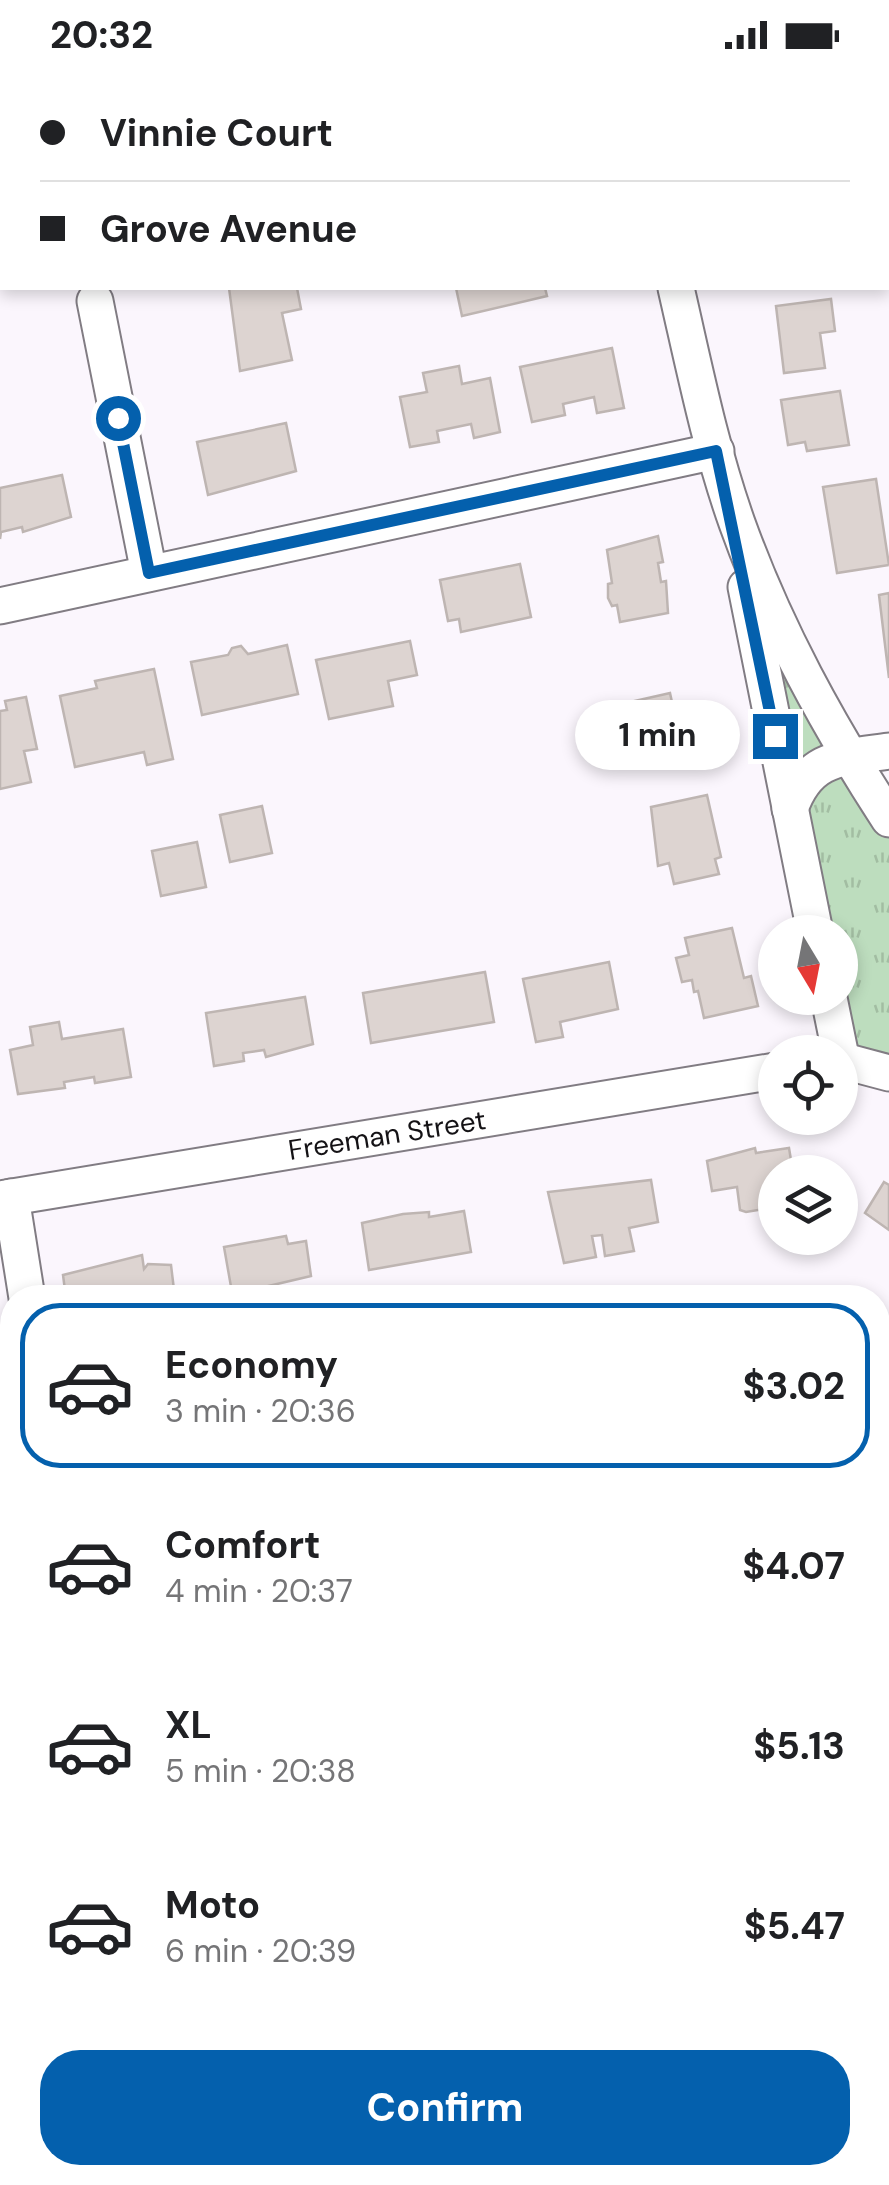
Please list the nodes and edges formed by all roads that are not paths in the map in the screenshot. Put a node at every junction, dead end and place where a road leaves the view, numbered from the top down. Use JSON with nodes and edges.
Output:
{"nodes":[{"id":1,"x":676,"y":290,"type":"edge"},
{"id":2,"x":95,"y":301,"type":"dead end"},
{"id":3,"x":716,"y":451,"type":"junction"},
{"id":4,"x":727,"y":493,"type":"junction"},
{"id":5,"x":149,"y":573,"type":"junction"},
{"id":6,"x":0,"y":606,"type":"edge"},
{"id":7,"x":889,"y":751,"type":"edge"},
{"id":8,"x":849,"y":756,"type":"junction"},
{"id":9,"x":790,"y":809,"type":"junction"},
{"id":10,"x":889,"y":820,"type":"edge"},
{"id":11,"x":812,"y":915,"type":"edge"},
{"id":12,"x":858,"y":1062,"type":"edge"},
{"id":13,"x":889,"y":1073,"type":"edge"},
{"id":14,"x":758,"y":1074,"type":"edge"},
{"id":15,"x":6,"y":1198,"type":"edge"},
{"id":16,"x":25,"y":1285,"type":"edge"}],
"edges":[{"from":1,"to":3,"type":"street"},
{"from":2,"to":5,"type":"street"},
{"from":3,"to":4,"type":"street"},
{"from":3,"to":5,"type":"street"},
{"from":4,"to":8,"type":"street"},
{"from":4,"to":9,"type":"street"},
{"from":5,"to":6,"type":"street"},
{"from":7,"to":8,"type":"street"},
{"from":8,"to":9,"type":"street"},
{"from":8,"to":10,"type":"street"},
{"from":9,"to":11,"type":"street"},
{"from":12,"to":13,"type":"street"},
{"from":14,"to":15,"type":"street","name":"Freeman Street"},
{"from":15,"to":16,"type":"street"}]}
